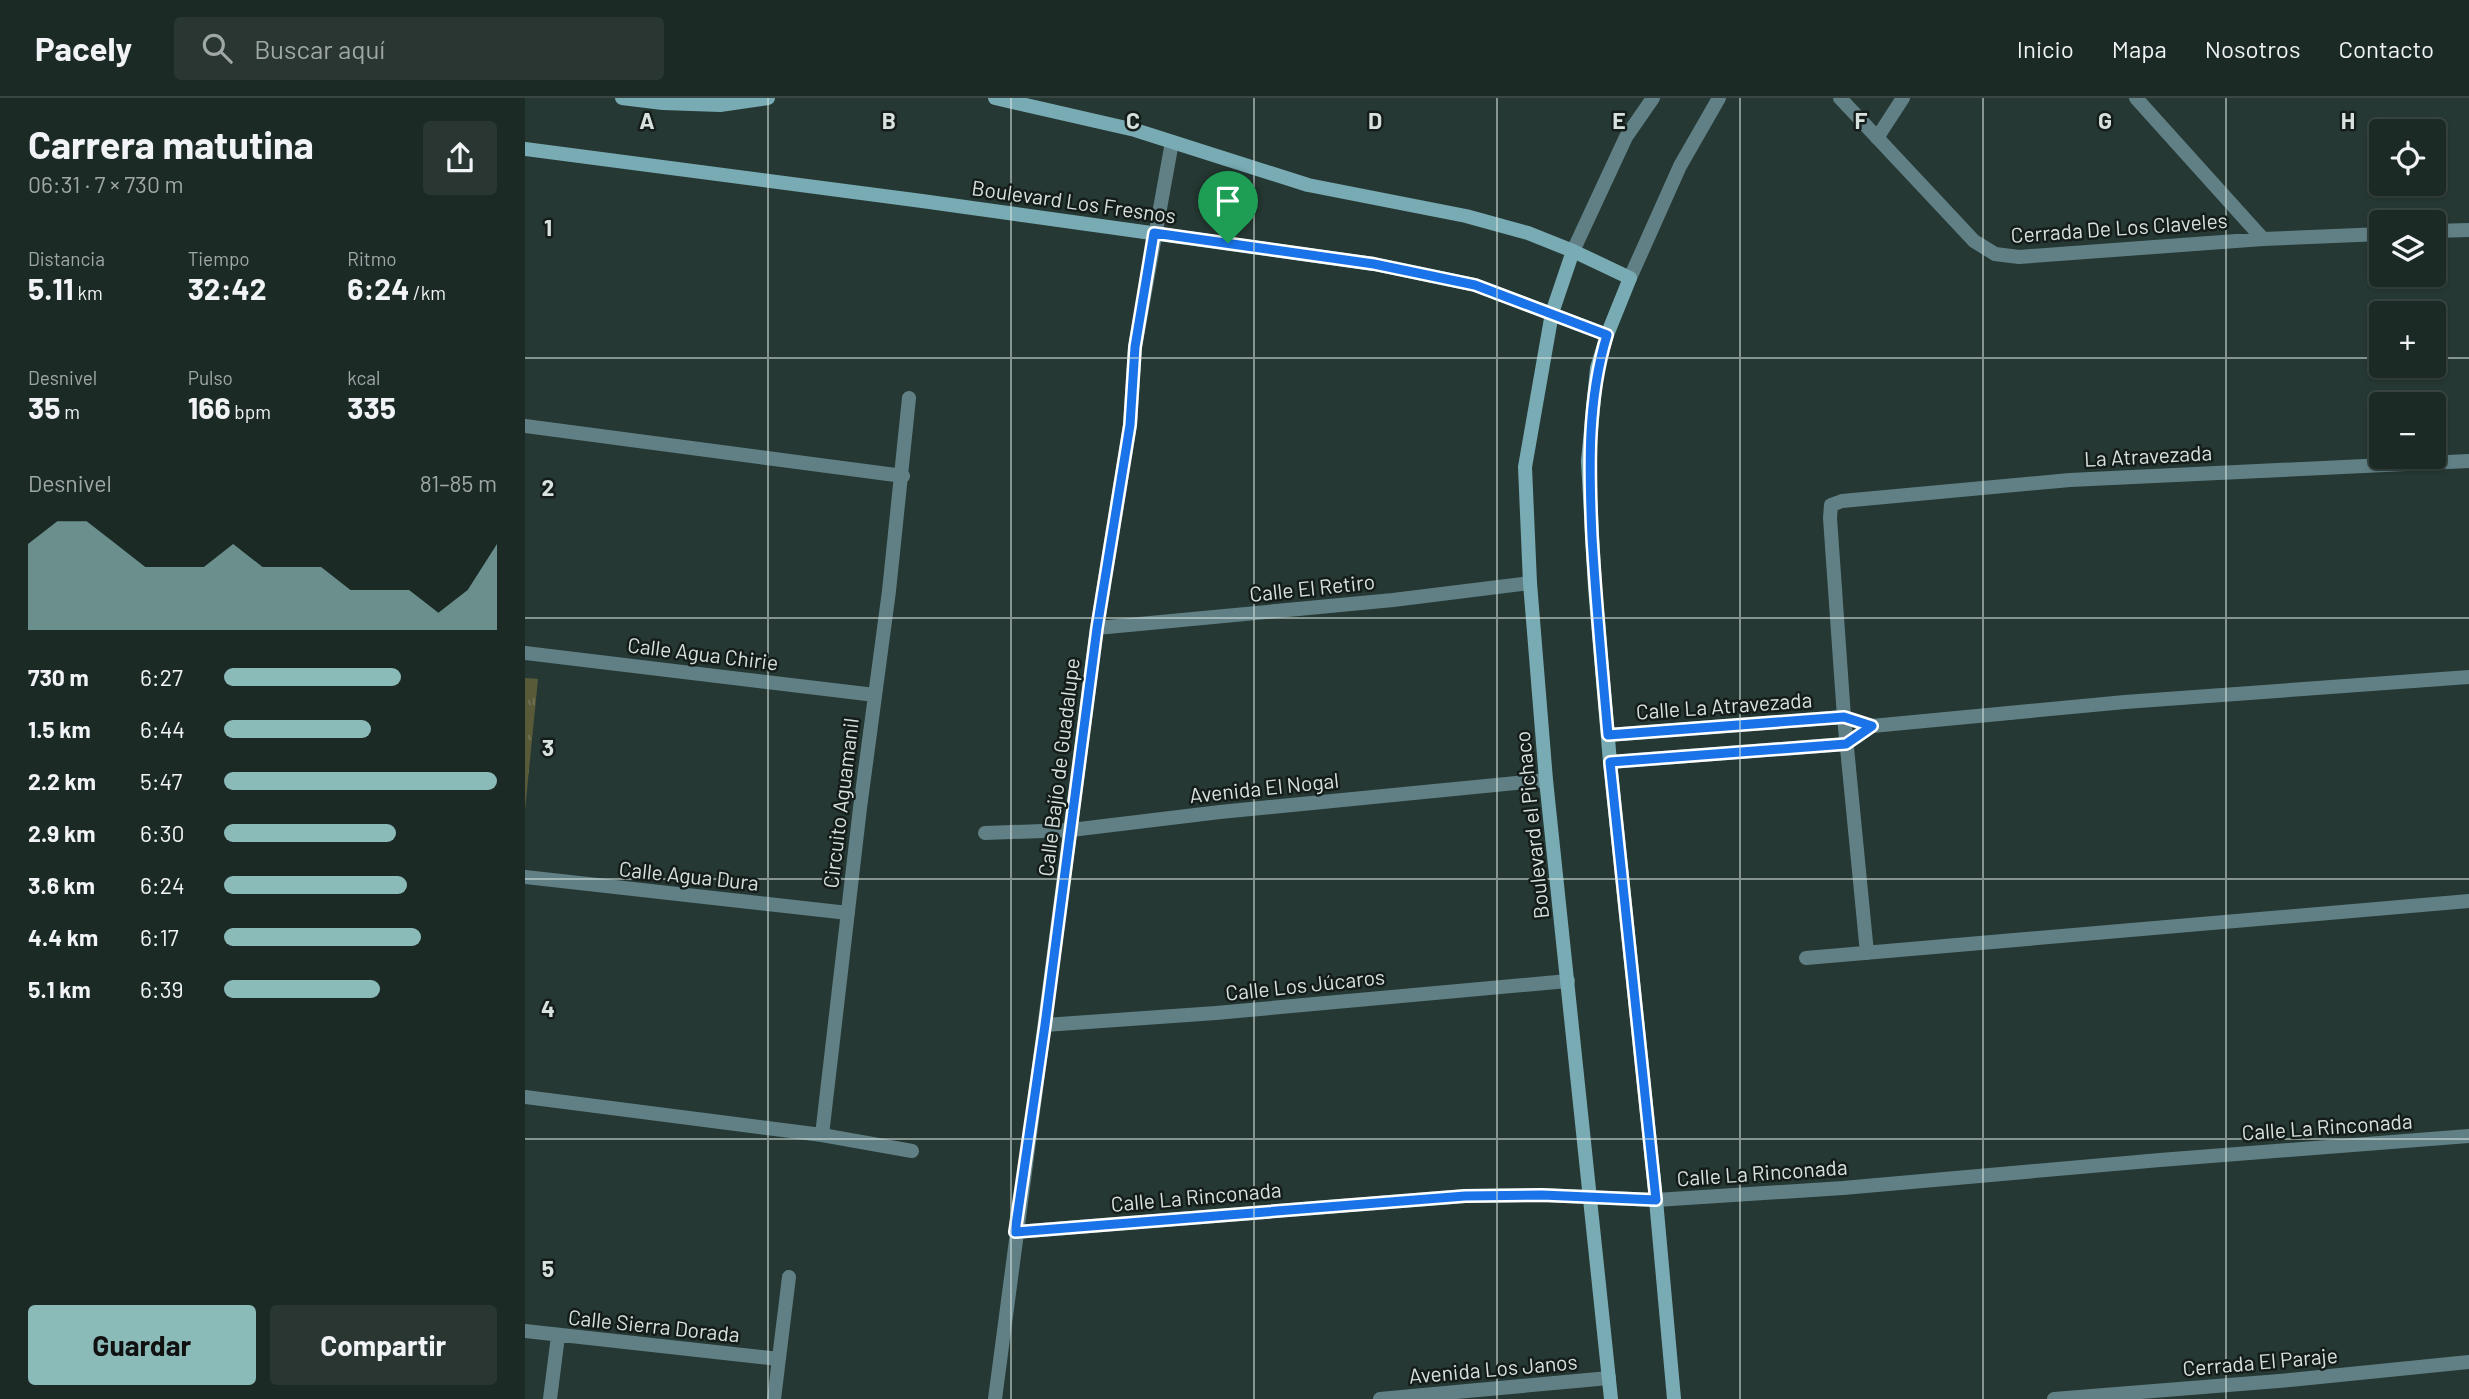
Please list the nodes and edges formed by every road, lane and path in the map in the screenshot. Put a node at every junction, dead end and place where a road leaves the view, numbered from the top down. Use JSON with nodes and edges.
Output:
{"nodes":[{"id":1,"x":622,"y":98,"type":"edge"},
{"id":2,"x":768,"y":98,"type":"edge"},
{"id":3,"x":995,"y":98,"type":"edge"},
{"id":4,"x":1653,"y":98,"type":"edge"},
{"id":5,"x":1719,"y":98,"type":"edge"},
{"id":6,"x":1840,"y":98,"type":"edge"},
{"id":7,"x":1903,"y":98,"type":"edge"},
{"id":8,"x":2136,"y":98,"type":"edge"},
{"id":9,"x":1877,"y":138,"type":"junction"},
{"id":10,"x":1172,"y":142,"type":"junction"},
{"id":11,"x":525,"y":149,"type":"edge"},
{"id":12,"x":2469,"y":230,"type":"edge"},
{"id":13,"x":2446,"y":231,"type":"edge"},
{"id":14,"x":1154,"y":233,"type":"junction"},
{"id":15,"x":2369,"y":235,"type":"edge"},
{"id":16,"x":2263,"y":239,"type":"junction"},
{"id":17,"x":1573,"y":251,"type":"junction"},
{"id":18,"x":1630,"y":278,"type":"junction"},
{"id":19,"x":1552,"y":313,"type":"junction"},
{"id":20,"x":1607,"y":335,"type":"junction"},
{"id":21,"x":909,"y":398,"type":"dead end"},
{"id":22,"x":525,"y":426,"type":"edge"},
{"id":23,"x":2469,"y":461,"type":"edge"},
{"id":24,"x":903,"y":476,"type":"junction"},
{"id":25,"x":1530,"y":583,"type":"junction"},
{"id":26,"x":1097,"y":628,"type":"junction"},
{"id":27,"x":525,"y":653,"type":"edge"},
{"id":28,"x":2469,"y":677,"type":"edge"},
{"id":29,"x":875,"y":695,"type":"junction"},
{"id":30,"x":1844,"y":717,"type":"junction"},
{"id":31,"x":1872,"y":726,"type":"junction"},
{"id":32,"x":1703,"y":727,"type":"junction"},
{"id":33,"x":1608,"y":735,"type":"junction"},
{"id":34,"x":1846,"y":744,"type":"junction"},
{"id":35,"x":1705,"y":754,"type":"junction"},
{"id":36,"x":1610,"y":762,"type":"junction"},
{"id":37,"x":1546,"y":780,"type":"junction"},
{"id":38,"x":1072,"y":830,"type":"junction"},
{"id":39,"x":985,"y":833,"type":"dead end"},
{"id":40,"x":525,"y":877,"type":"edge"},
{"id":41,"x":2469,"y":901,"type":"edge"},
{"id":42,"x":848,"y":914,"type":"junction"},
{"id":43,"x":1867,"y":953,"type":"junction"},
{"id":44,"x":1805,"y":958,"type":"dead end"},
{"id":45,"x":1568,"y":981,"type":"junction"},
{"id":46,"x":1045,"y":1025,"type":"junction"},
{"id":47,"x":525,"y":1097,"type":"edge"},
{"id":48,"x":822,"y":1135,"type":"junction"},
{"id":49,"x":2469,"y":1136,"type":"edge"},
{"id":50,"x":912,"y":1151,"type":"dead end"},
{"id":51,"x":1590,"y":1197,"type":"junction"},
{"id":52,"x":1656,"y":1200,"type":"junction"},
{"id":53,"x":1015,"y":1232,"type":"junction"},
{"id":54,"x":789,"y":1277,"type":"dead end"},
{"id":55,"x":525,"y":1331,"type":"edge"},
{"id":56,"x":558,"y":1336,"type":"junction"},
{"id":57,"x":779,"y":1359,"type":"junction"},
{"id":58,"x":2469,"y":1362,"type":"edge"},
{"id":59,"x":1609,"y":1378,"type":"junction"},
{"id":60,"x":550,"y":1399,"type":"edge"},
{"id":61,"x":774,"y":1399,"type":"edge"},
{"id":62,"x":995,"y":1399,"type":"edge"},
{"id":63,"x":1380,"y":1399,"type":"edge"},
{"id":64,"x":1611,"y":1399,"type":"edge"},
{"id":65,"x":1674,"y":1399,"type":"edge"},
{"id":66,"x":2054,"y":1399,"type":"edge"}],
"edges":[{"from":1,"to":2,"type":"street"},
{"from":3,"to":10,"type":"street"},
{"from":4,"to":17,"type":"street"},
{"from":5,"to":18,"type":"street"},
{"from":6,"to":9,"type":"street","name":"Cerrada De Los Claveles"},
{"from":7,"to":9,"type":"street"},
{"from":8,"to":16,"type":"street"},
{"from":9,"to":16,"type":"street","name":"Cerrada De Los Claveles"},
{"from":10,"to":14,"type":"street","name":"Calle Bajío de Guadalupe"},
{"from":10,"to":17,"type":"street"},
{"from":11,"to":14,"type":"street","name":"Boulevard Los Fresnos"},
{"from":12,"to":13,"type":"street"},
{"from":14,"to":19,"type":"street","name":"Boulevard Los Fresnos"},
{"from":14,"to":26,"type":"street","name":"Calle Bajío de Guadalupe"},
{"from":15,"to":16,"type":"street","name":"Cerrada De Los Claveles"},
{"from":17,"to":18,"type":"street"},
{"from":17,"to":19,"type":"street","name":"Boulevard el Pichaco"},
{"from":18,"to":20,"type":"street"},
{"from":19,"to":20,"type":"street","name":"Boulevard Los Fresnos"},
{"from":19,"to":25,"type":"street","name":"Boulevard el Pichaco"},
{"from":20,"to":33,"type":"street"},
{"from":21,"to":24,"type":"street","name":"Circuito Aguamanil"},
{"from":22,"to":24,"type":"street"},
{"from":23,"to":30,"type":"street","name":"La Atravezada"},
{"from":24,"to":29,"type":"street","name":"Circuito Aguamanil"},
{"from":25,"to":26,"type":"street","name":"Calle El Retiro"},
{"from":25,"to":37,"type":"street","name":"Boulevard el Pichaco"},
{"from":26,"to":38,"type":"street","name":"Calle Bajío de Guadalupe"},
{"from":27,"to":29,"type":"street","name":"Calle Agua Chirie"},
{"from":28,"to":31,"type":"street"},
{"from":29,"to":42,"type":"street","name":"Circuito Aguamanil"},
{"from":30,"to":31,"type":"street"},
{"from":30,"to":32,"type":"street","name":"Calle La Atravezada"},
{"from":30,"to":34,"type":"street"},
{"from":31,"to":34,"type":"street"},
{"from":32,"to":33,"type":"street","name":"Calle La Atravezada"},
{"from":32,"to":35,"type":"street"},
{"from":33,"to":36,"type":"street"},
{"from":34,"to":35,"type":"street"},
{"from":34,"to":43,"type":"street"},
{"from":35,"to":36,"type":"street"},
{"from":36,"to":52,"type":"street"},
{"from":37,"to":38,"type":"street","name":"Avenida El Nogal"},
{"from":37,"to":45,"type":"street","name":"Boulevard el Pichaco"},
{"from":38,"to":39,"type":"street","name":"Avenida El Nogal"},
{"from":38,"to":46,"type":"street","name":"Calle Bajío de Guadalupe"},
{"from":40,"to":42,"type":"street","name":"Calle Agua Dura"},
{"from":41,"to":43,"type":"street"},
{"from":42,"to":48,"type":"street","name":"Circuito Aguamanil"},
{"from":43,"to":44,"type":"street"},
{"from":45,"to":46,"type":"street","name":"Calle Los Júcaros"},
{"from":45,"to":51,"type":"street","name":"Boulevard el Pichaco"},
{"from":46,"to":53,"type":"street","name":"Calle Bajío de Guadalupe"},
{"from":47,"to":48,"type":"street"},
{"from":48,"to":50,"type":"street"},
{"from":49,"to":52,"type":"street","name":"Calle La Rinconada"},
{"from":51,"to":52,"type":"street","name":"Calle La Rinconada"},
{"from":51,"to":53,"type":"street","name":"Calle La Rinconada"},
{"from":51,"to":59,"type":"street","name":"Boulevard el Pichaco"},
{"from":52,"to":65,"type":"street"},
{"from":53,"to":62,"type":"street","name":"Calle Bajío de Guadalupe"},
{"from":54,"to":57,"type":"street"},
{"from":55,"to":56,"type":"street","name":"Calle Sierra Dorada"},
{"from":56,"to":57,"type":"street","name":"Calle Sierra Dorada"},
{"from":56,"to":60,"type":"street"},
{"from":57,"to":61,"type":"street"},
{"from":58,"to":66,"type":"street","name":"Cerrada El Paraje"},
{"from":59,"to":63,"type":"street","name":"Avenida Los Janos"},
{"from":59,"to":64,"type":"street","name":"Boulevard el Pichaco"}]}
